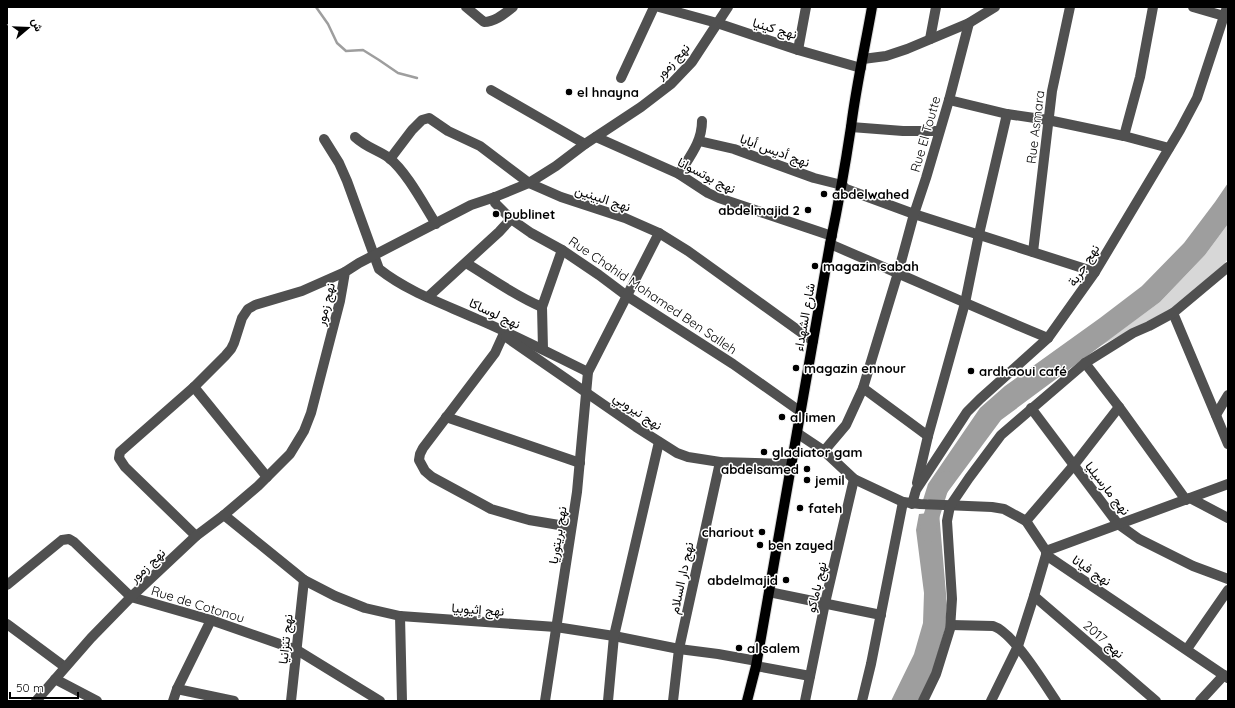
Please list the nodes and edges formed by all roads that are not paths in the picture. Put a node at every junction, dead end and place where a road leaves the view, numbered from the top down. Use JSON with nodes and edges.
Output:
{"nodes":[{"id":1,"x":466,"y":7,"type":"edge"},
{"id":2,"x":513,"y":7,"type":"edge"},
{"id":3,"x":654,"y":7,"type":"edge"},
{"id":4,"x":659,"y":7,"type":"edge"},
{"id":5,"x":728,"y":7,"type":"edge"},
{"id":6,"x":806,"y":7,"type":"edge"},
{"id":7,"x":872,"y":7,"type":"edge"},
{"id":8,"x":936,"y":7,"type":"edge"},
{"id":9,"x":994,"y":7,"type":"edge"},
{"id":10,"x":1070,"y":7,"type":"edge"},
{"id":11,"x":1153,"y":7,"type":"edge"},
{"id":12,"x":1193,"y":7,"type":"edge"},
{"id":13,"x":1226,"y":11,"type":"edge"},
{"id":14,"x":717,"y":23,"type":"junction"},
{"id":15,"x":969,"y":23,"type":"junction"},
{"id":16,"x":930,"y":39,"type":"junction"},
{"id":17,"x":798,"y":50,"type":"junction"},
{"id":18,"x":862,"y":63,"type":"junction"},
{"id":19,"x":621,"y":78,"type":"dead end"},
{"id":20,"x":491,"y":90,"type":"dead end"},
{"id":21,"x":949,"y":100,"type":"junction"},
{"id":22,"x":1007,"y":114,"type":"junction"},
{"id":23,"x":1048,"y":120,"type":"junction"},
{"id":24,"x":702,"y":121,"type":"dead end"},
{"id":25,"x":851,"y":127,"type":"junction"},
{"id":26,"x":939,"y":131,"type":"junction"},
{"id":27,"x":1124,"y":136,"type":"junction"},
{"id":28,"x":355,"y":137,"type":"dead end"},
{"id":29,"x":596,"y":137,"type":"junction"},
{"id":30,"x":324,"y":139,"type":"dead end"},
{"id":31,"x":699,"y":141,"type":"junction"},
{"id":32,"x":585,"y":144,"type":"junction"},
{"id":33,"x":1169,"y":148,"type":"junction"},
{"id":34,"x":390,"y":159,"type":"junction"},
{"id":35,"x":679,"y":174,"type":"junction"},
{"id":36,"x":529,"y":184,"type":"junction"},
{"id":37,"x":842,"y":185,"type":"junction"},
{"id":38,"x":495,"y":197,"type":"junction"},
{"id":39,"x":914,"y":214,"type":"junction"},
{"id":40,"x":511,"y":219,"type":"junction"},
{"id":41,"x":436,"y":224,"type":"junction"},
{"id":42,"x":659,"y":233,"type":"junction"},
{"id":43,"x":980,"y":234,"type":"junction"},
{"id":44,"x":831,"y":240,"type":"junction"},
{"id":45,"x":562,"y":250,"type":"junction"},
{"id":46,"x":1033,"y":252,"type":"junction"},
{"id":47,"x":373,"y":257,"type":"junction"},
{"id":48,"x":466,"y":262,"type":"junction"},
{"id":49,"x":1227,"y":269,"type":"edge"},
{"id":50,"x":345,"y":272,"type":"junction"},
{"id":51,"x":1095,"y":272,"type":"junction"},
{"id":52,"x":898,"y":273,"type":"junction"},
{"id":53,"x":428,"y":296,"type":"junction"},
{"id":54,"x":626,"y":296,"type":"junction"},
{"id":55,"x":965,"y":303,"type":"junction"},
{"id":56,"x":542,"y":307,"type":"junction"},
{"id":57,"x":1173,"y":313,"type":"junction"},
{"id":58,"x":504,"y":333,"type":"junction"},
{"id":59,"x":1048,"y":338,"type":"junction"},
{"id":60,"x":813,"y":341,"type":"junction"},
{"id":61,"x":543,"y":349,"type":"junction"},
{"id":62,"x":1085,"y":363,"type":"junction"},
{"id":63,"x":588,"y":372,"type":"junction"},
{"id":64,"x":194,"y":387,"type":"junction"},
{"id":65,"x":863,"y":388,"type":"junction"},
{"id":66,"x":586,"y":392,"type":"junction"},
{"id":67,"x":1228,"y":395,"type":"edge"},
{"id":68,"x":1119,"y":407,"type":"junction"},
{"id":69,"x":1031,"y":408,"type":"junction"},
{"id":70,"x":801,"y":412,"type":"junction"},
{"id":71,"x":1216,"y":415,"type":"junction"},
{"id":72,"x":446,"y":416,"type":"junction"},
{"id":73,"x":797,"y":433,"type":"junction"},
{"id":74,"x":928,"y":436,"type":"junction"},
{"id":75,"x":660,"y":442,"type":"junction"},
{"id":76,"x":1228,"y":444,"type":"edge"},
{"id":77,"x":824,"y":451,"type":"junction"},
{"id":78,"x":580,"y":462,"type":"junction"},
{"id":79,"x":720,"y":462,"type":"junction"},
{"id":80,"x":792,"y":464,"type":"junction"},
{"id":81,"x":1074,"y":465,"type":"junction"},
{"id":82,"x":267,"y":477,"type":"junction"},
{"id":83,"x":854,"y":479,"type":"junction"},
{"id":84,"x":1228,"y":484,"type":"edge"},
{"id":85,"x":916,"y":490,"type":"junction"},
{"id":86,"x":1188,"y":499,"type":"junction"},
{"id":87,"x":907,"y":503,"type":"junction"},
{"id":88,"x":947,"y":505,"type":"junction"},
{"id":89,"x":224,"y":515,"type":"junction"},
{"id":90,"x":1228,"y":518,"type":"edge"},
{"id":91,"x":1026,"y":521,"type":"junction"},
{"id":92,"x":1118,"y":524,"type":"junction"},
{"id":93,"x":571,"y":527,"type":"junction"},
{"id":94,"x":196,"y":536,"type":"junction"},
{"id":95,"x":1046,"y":553,"type":"junction"},
{"id":96,"x":1228,"y":579,"type":"edge"},
{"id":97,"x":304,"y":580,"type":"junction"},
{"id":98,"x":7,"y":585,"type":"edge"},
{"id":99,"x":1228,"y":590,"type":"edge"},
{"id":100,"x":769,"y":592,"type":"junction"},
{"id":101,"x":1034,"y":596,"type":"junction"},
{"id":102,"x":131,"y":597,"type":"junction"},
{"id":103,"x":825,"y":603,"type":"junction"},
{"id":104,"x":881,"y":615,"type":"junction"},
{"id":105,"x":400,"y":616,"type":"junction"},
{"id":106,"x":211,"y":620,"type":"junction"},
{"id":107,"x":7,"y":624,"type":"edge"},
{"id":108,"x":951,"y":625,"type":"junction"},
{"id":109,"x":556,"y":627,"type":"junction"},
{"id":110,"x":614,"y":636,"type":"junction"},
{"id":111,"x":1018,"y":646,"type":"junction"},
{"id":112,"x":679,"y":649,"type":"junction"},
{"id":113,"x":1187,"y":649,"type":"junction"},
{"id":114,"x":297,"y":650,"type":"junction"},
{"id":115,"x":756,"y":664,"type":"junction"},
{"id":116,"x":65,"y":667,"type":"junction"},
{"id":117,"x":810,"y":676,"type":"junction"},
{"id":118,"x":1226,"y":677,"type":"edge"},
{"id":119,"x":55,"y":679,"type":"junction"},
{"id":120,"x":177,"y":689,"type":"junction"},
{"id":121,"x":36,"y":701,"type":"edge"},
{"id":122,"x":97,"y":701,"type":"edge"},
{"id":123,"x":173,"y":701,"type":"edge"},
{"id":124,"x":234,"y":701,"type":"edge"},
{"id":125,"x":291,"y":701,"type":"edge"},
{"id":126,"x":380,"y":701,"type":"edge"},
{"id":127,"x":402,"y":701,"type":"edge"},
{"id":128,"x":545,"y":701,"type":"edge"},
{"id":129,"x":608,"y":701,"type":"edge"},
{"id":130,"x":673,"y":701,"type":"edge"},
{"id":131,"x":747,"y":701,"type":"edge"},
{"id":132,"x":805,"y":701,"type":"edge"},
{"id":133,"x":862,"y":701,"type":"edge"},
{"id":134,"x":923,"y":701,"type":"edge"},
{"id":135,"x":991,"y":701,"type":"edge"},
{"id":136,"x":1056,"y":701,"type":"edge"},
{"id":137,"x":1156,"y":701,"type":"edge"},
{"id":138,"x":1200,"y":701,"type":"edge"}],
"edges":[{"from":1,"to":2,"type":"street"},
{"from":3,"to":19,"type":"street"},
{"from":4,"to":14,"type":"street","name":"نهج كينيا"},
{"from":5,"to":14,"type":"street","name":"نهج زمور"},
{"from":6,"to":17,"type":"street","name":"نهج كينيا"},
{"from":7,"to":18,"type":"main road","name":"شارع الشهداء"},
{"from":8,"to":16,"type":"street"},
{"from":9,"to":15,"type":"street"},
{"from":10,"to":23,"type":"street","name":"Rue Asmara"},
{"from":11,"to":27,"type":"street"},
{"from":12,"to":13,"type":"street"},
{"from":13,"to":33,"type":"street","name":"نهج جربة"},
{"from":14,"to":17,"type":"street","name":"نهج كينيا"},
{"from":14,"to":29,"type":"street","name":"نهج زمور"},
{"from":15,"to":16,"type":"street"},
{"from":15,"to":21,"type":"street","name":"Rue El Toutte"},
{"from":16,"to":18,"type":"street"},
{"from":17,"to":18,"type":"street"},
{"from":18,"to":25,"type":"main road","name":"شارع الشهداء"},
{"from":20,"to":32,"type":"street"},
{"from":21,"to":22,"type":"street"},
{"from":21,"to":26,"type":"street","name":"Rue El Toutte"},
{"from":22,"to":23,"type":"street"},
{"from":22,"to":43,"type":"street"},
{"from":23,"to":27,"type":"street"},
{"from":23,"to":46,"type":"street","name":"Rue Asmara"},
{"from":24,"to":31,"type":"street"},
{"from":25,"to":26,"type":"street"},
{"from":25,"to":37,"type":"main road","name":"شارع الشهداء"},
{"from":26,"to":39,"type":"street","name":"Rue El Toutte"},
{"from":27,"to":33,"type":"street"},
{"from":28,"to":34,"type":"street"},
{"from":29,"to":32,"type":"street","name":"نهج زمور"},
{"from":29,"to":35,"type":"street","name":"نهج بوتسوانا"},
{"from":30,"to":47,"type":"street","name":"نهج لوساكا"},
{"from":31,"to":35,"type":"street"},
{"from":31,"to":37,"type":"street","name":"نهج أديس أبابا"},
{"from":32,"to":36,"type":"street","name":"نهج زمور"},
{"from":33,"to":51,"type":"street","name":"نهج جربة"},
{"from":34,"to":36,"type":"street","name":"نهج البينين"},
{"from":34,"to":41,"type":"street"},
{"from":35,"to":44,"type":"street","name":"نهج بوتسوانا"},
{"from":36,"to":38,"type":"street","name":"نهج زمور"},
{"from":36,"to":42,"type":"street","name":"نهج البينين"},
{"from":37,"to":39,"type":"street","name":"نهج أديس أبابا"},
{"from":37,"to":44,"type":"main road","name":"شارع الشهداء"},
{"from":38,"to":40,"type":"street","name":"Rue Chahid Mohamed Ben Salleh"},
{"from":38,"to":41,"type":"street","name":"نهج زمور"},
{"from":39,"to":43,"type":"street","name":"نهج أديس أبابا"},
{"from":39,"to":52,"type":"street","name":"Rue El Toutte"},
{"from":40,"to":45,"type":"street","name":"Rue Chahid Mohamed Ben Salleh"},
{"from":40,"to":48,"type":"street"},
{"from":41,"to":47,"type":"street","name":"نهج زمور"},
{"from":42,"to":54,"type":"street"},
{"from":42,"to":60,"type":"street","name":"نهج البينين"},
{"from":43,"to":46,"type":"street","name":"نهج أديس أبابا"},
{"from":43,"to":55,"type":"street"},
{"from":44,"to":52,"type":"street","name":"نهج بوتسوانا"},
{"from":44,"to":60,"type":"main road","name":"شارع الشهداء"},
{"from":45,"to":54,"type":"street","name":"Rue Chahid Mohamed Ben Salleh"},
{"from":45,"to":56,"type":"street"},
{"from":46,"to":51,"type":"street","name":"نهج أديس أبابا"},
{"from":47,"to":50,"type":"street","name":"نهج زمور"},
{"from":47,"to":53,"type":"street","name":"نهج لوساكا"},
{"from":48,"to":53,"type":"street"},
{"from":48,"to":56,"type":"street"},
{"from":49,"to":57,"type":"street"},
{"from":50,"to":64,"type":"street"},
{"from":50,"to":82,"type":"street","name":"نهج زمور"},
{"from":51,"to":59,"type":"street","name":"نهج جربة"},
{"from":52,"to":55,"type":"street","name":"نهج بوتسوانا"},
{"from":52,"to":65,"type":"street","name":"Rue El Toutte"},
{"from":53,"to":58,"type":"street","name":"نهج لوساكا"},
{"from":54,"to":63,"type":"street"},
{"from":54,"to":70,"type":"street","name":"Rue Chahid Mohamed Ben Salleh"},
{"from":55,"to":59,"type":"street","name":"نهج بوتسوانا"},
{"from":55,"to":74,"type":"street"},
{"from":56,"to":61,"type":"street"},
{"from":57,"to":62,"type":"street"},
{"from":57,"to":71,"type":"street"},
{"from":58,"to":61,"type":"street","name":"نهج لوساكا"},
{"from":58,"to":66,"type":"street","name":"نهج نيروبي"},
{"from":58,"to":72,"type":"street"},
{"from":59,"to":85,"type":"street","name":"نهج جربة"},
{"from":60,"to":70,"type":"main road","name":"شارع الشهداء"},
{"from":61,"to":63,"type":"street","name":"نهج لوساكا"},
{"from":62,"to":68,"type":"street"},
{"from":62,"to":69,"type":"street"},
{"from":63,"to":66,"type":"street","name":"نهج بريتوريا"},
{"from":64,"to":82,"type":"street"},
{"from":64,"to":94,"type":"street"},
{"from":65,"to":74,"type":"street"},
{"from":65,"to":77,"type":"street","name":"Rue El Toutte"},
{"from":66,"to":75,"type":"street","name":"نهج نيروبي"},
{"from":66,"to":78,"type":"street","name":"نهج بريتوريا"},
{"from":67,"to":71,"type":"street"},
{"from":68,"to":81,"type":"street"},
{"from":68,"to":86,"type":"street"},
{"from":69,"to":81,"type":"street","name":"نهج مارسيليا"},
{"from":69,"to":88,"type":"street"},
{"from":70,"to":73,"type":"main road","name":"شارع الشهداء"},
{"from":71,"to":76,"type":"street"},
{"from":72,"to":78,"type":"street"},
{"from":72,"to":93,"type":"street"},
{"from":73,"to":77,"type":"street"},
{"from":73,"to":80,"type":"main road","name":"شارع الشهداء"},
{"from":74,"to":85,"type":"street"},
{"from":75,"to":79,"type":"street","name":"نهج نيروبي"},
{"from":75,"to":110,"type":"street"},
{"from":77,"to":83,"type":"street"},
{"from":78,"to":93,"type":"street","name":"نهج بريتوريا"},
{"from":79,"to":80,"type":"street","name":"نهج نيروبي"},
{"from":79,"to":112,"type":"street","name":"نهج دار السلام"},
{"from":80,"to":100,"type":"main road","name":"شارع الشهداء"},
{"from":81,"to":91,"type":"street"},
{"from":81,"to":92,"type":"street","name":"نهج مارسيليا"},
{"from":82,"to":89,"type":"street","name":"نهج زمور"},
{"from":83,"to":87,"type":"street"},
{"from":83,"to":103,"type":"street","name":"نهج باماكو"},
{"from":84,"to":86,"type":"street"},
{"from":85,"to":87,"type":"street","name":"نهج جربة"},
{"from":86,"to":90,"type":"street"},
{"from":86,"to":92,"type":"street"},
{"from":87,"to":88,"type":"street","name":"نهج فيانا"},
{"from":87,"to":104,"type":"street","name":"نهج جربة"},
{"from":88,"to":91,"type":"street","name":"نهج فيانا"},
{"from":88,"to":108,"type":"street"},
{"from":89,"to":94,"type":"street","name":"نهج زمور"},
{"from":89,"to":97,"type":"street","name":"نهج إثيوبيا"},
{"from":91,"to":95,"type":"street","name":"نهج فيانا"},
{"from":92,"to":95,"type":"street"},
{"from":92,"to":96,"type":"street","name":"نهج مارسيليا"},
{"from":93,"to":109,"type":"street","name":"نهج بريتوريا"},
{"from":94,"to":102,"type":"street","name":"نهج زمور"},
{"from":95,"to":101,"type":"street"},
{"from":95,"to":113,"type":"street","name":"نهج فيانا"},
{"from":97,"to":105,"type":"street","name":"نهج إثيوبيا"},
{"from":97,"to":114,"type":"street","name":"نهج تنزانيا"},
{"from":98,"to":102,"type":"street","name":"Rue de Cotonou"},
{"from":99,"to":113,"type":"street"},
{"from":100,"to":103,"type":"street"},
{"from":100,"to":115,"type":"main road","name":"شارع الشهداء"},
{"from":101,"to":111,"type":"street"},
{"from":101,"to":137,"type":"street","name":"نهج 2017"},
{"from":102,"to":106,"type":"street","name":"Rue de Cotonou"},
{"from":102,"to":116,"type":"street","name":"نهج زمور"},
{"from":103,"to":104,"type":"street"},
{"from":103,"to":117,"type":"street","name":"نهج باماكو"},
{"from":104,"to":133,"type":"street","name":"نهج جربة"},
{"from":105,"to":109,"type":"street","name":"نهج إثيوبيا"},
{"from":105,"to":127,"type":"street"},
{"from":106,"to":114,"type":"street","name":"Rue de Cotonou"},
{"from":106,"to":120,"type":"street"},
{"from":107,"to":116,"type":"street"},
{"from":108,"to":111,"type":"street"},
{"from":108,"to":134,"type":"street"},
{"from":109,"to":110,"type":"street","name":"نهج إثيوبيا"},
{"from":109,"to":128,"type":"street","name":"نهج بريتوريا"},
{"from":110,"to":112,"type":"street","name":"نهج إثيوبيا"},
{"from":110,"to":129,"type":"street"},
{"from":111,"to":135,"type":"street"},
{"from":111,"to":136,"type":"street"},
{"from":112,"to":115,"type":"street","name":"نهج إثيوبيا"},
{"from":112,"to":130,"type":"street","name":"نهج دار السلام"},
{"from":113,"to":118,"type":"street","name":"نهج فيانا"},
{"from":114,"to":125,"type":"street","name":"نهج تنزانيا"},
{"from":114,"to":126,"type":"street","name":"Rue de Cotonou"},
{"from":115,"to":117,"type":"street","name":"نهج إثيوبيا"},
{"from":115,"to":131,"type":"main road","name":"شارع الشهداء"},
{"from":116,"to":119,"type":"street","name":"نهج زمور"},
{"from":117,"to":132,"type":"street","name":"نهج باماكو"},
{"from":118,"to":138,"type":"street"},
{"from":119,"to":121,"type":"street","name":"نهج زمور"},
{"from":119,"to":122,"type":"street"},
{"from":120,"to":123,"type":"street"},
{"from":120,"to":124,"type":"street"}]}
